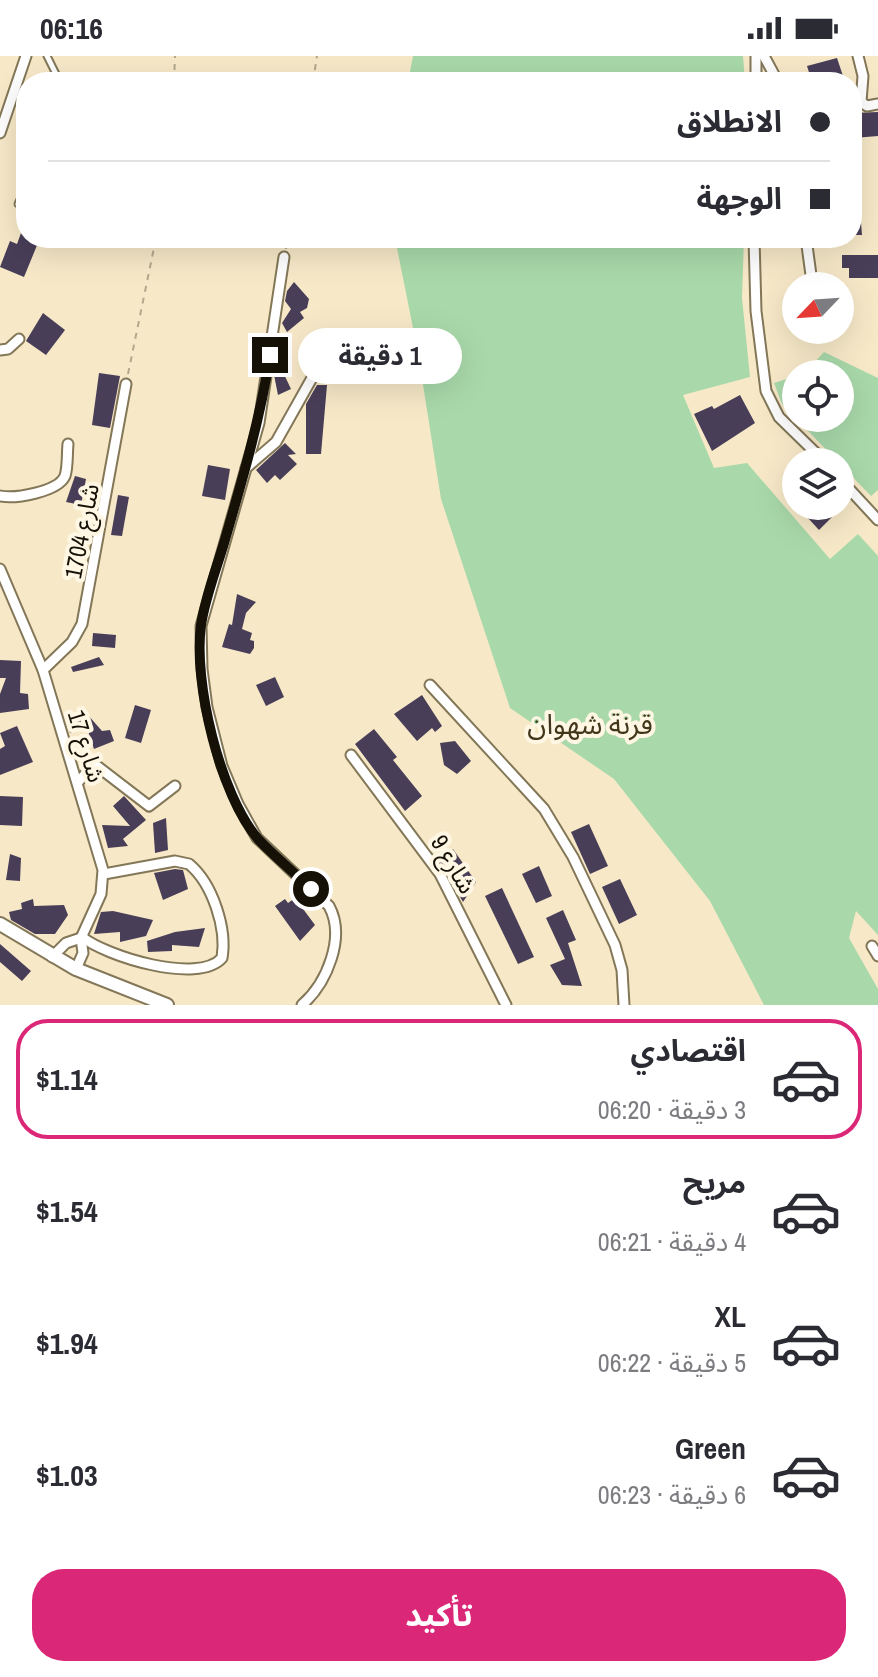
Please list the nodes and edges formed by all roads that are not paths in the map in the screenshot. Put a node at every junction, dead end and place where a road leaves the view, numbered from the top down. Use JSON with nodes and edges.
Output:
{"nodes":[{"id":1,"x":16,"y":86,"type":"edge"},
{"id":2,"x":0,"y":133,"type":"edge"},
{"id":3,"x":754,"y":248,"type":"edge"},
{"id":4,"x":807,"y":248,"type":"edge"},
{"id":5,"x":284,"y":257,"type":"dead end"},
{"id":6,"x":811,"y":272,"type":"edge"},
{"id":7,"x":19,"y":339,"type":"dead end"},
{"id":8,"x":0,"y":350,"type":"edge"},
{"id":9,"x":321,"y":362,"type":"dead end"},
{"id":10,"x":126,"y":384,"type":"road end"},
{"id":11,"x":68,"y":444,"type":"dead end"},
{"id":12,"x":811,"y":448,"type":"edge"},
{"id":13,"x":246,"y":468,"type":"junction"},
{"id":14,"x":854,"y":494,"type":"edge"},
{"id":15,"x":0,"y":496,"type":"edge"},
{"id":16,"x":878,"y":520,"type":"edge"},
{"id":17,"x":0,"y":569,"type":"edge"},
{"id":18,"x":43,"y":670,"type":"junction"},
{"id":19,"x":430,"y":685,"type":"dead end"},
{"id":20,"x":351,"y":755,"type":"dead end"},
{"id":21,"x":78,"y":782,"type":"junction"},
{"id":22,"x":175,"y":786,"type":"dead end"},
{"id":23,"x":104,"y":874,"type":"junction"},
{"id":24,"x":0,"y":924,"type":"edge"},
{"id":25,"x":82,"y":937,"type":"junction"},
{"id":26,"x":872,"y":946,"type":"dead end"},
{"id":27,"x":878,"y":956,"type":"edge"},
{"id":28,"x":52,"y":957,"type":"junction"},
{"id":29,"x":76,"y":969,"type":"junction"},
{"id":30,"x":167,"y":1005,"type":"edge"},
{"id":31,"x":302,"y":1005,"type":"edge"},
{"id":32,"x":506,"y":1005,"type":"edge"},
{"id":33,"x":624,"y":1005,"type":"edge"}],
"edges":[{"from":1,"to":2,"type":"street"},
{"from":3,"to":12,"type":"street"},
{"from":4,"to":6,"type":"street"},
{"from":5,"to":13,"type":"street"},
{"from":7,"to":8,"type":"street"},
{"from":9,"to":13,"type":"street"},
{"from":10,"to":18,"type":"street","name":"شارع 1704"},
{"from":11,"to":15,"type":"street"},
{"from":13,"to":31,"type":"street"},
{"from":14,"to":16,"type":"street"},
{"from":17,"to":18,"type":"street","name":"شارع 17"},
{"from":18,"to":21,"type":"street","name":"شارع 17"},
{"from":19,"to":33,"type":"street"},
{"from":20,"to":32,"type":"street","name":"شارع 9"},
{"from":21,"to":22,"type":"street"},
{"from":21,"to":23,"type":"street","name":"شارع 17"},
{"from":23,"to":25,"type":"street"},
{"from":23,"to":25,"type":"street"},
{"from":24,"to":28,"type":"street"},
{"from":25,"to":28,"type":"street"},
{"from":25,"to":29,"type":"street"},
{"from":26,"to":27,"type":"street"},
{"from":28,"to":29,"type":"street"},
{"from":29,"to":30,"type":"street"}]}
